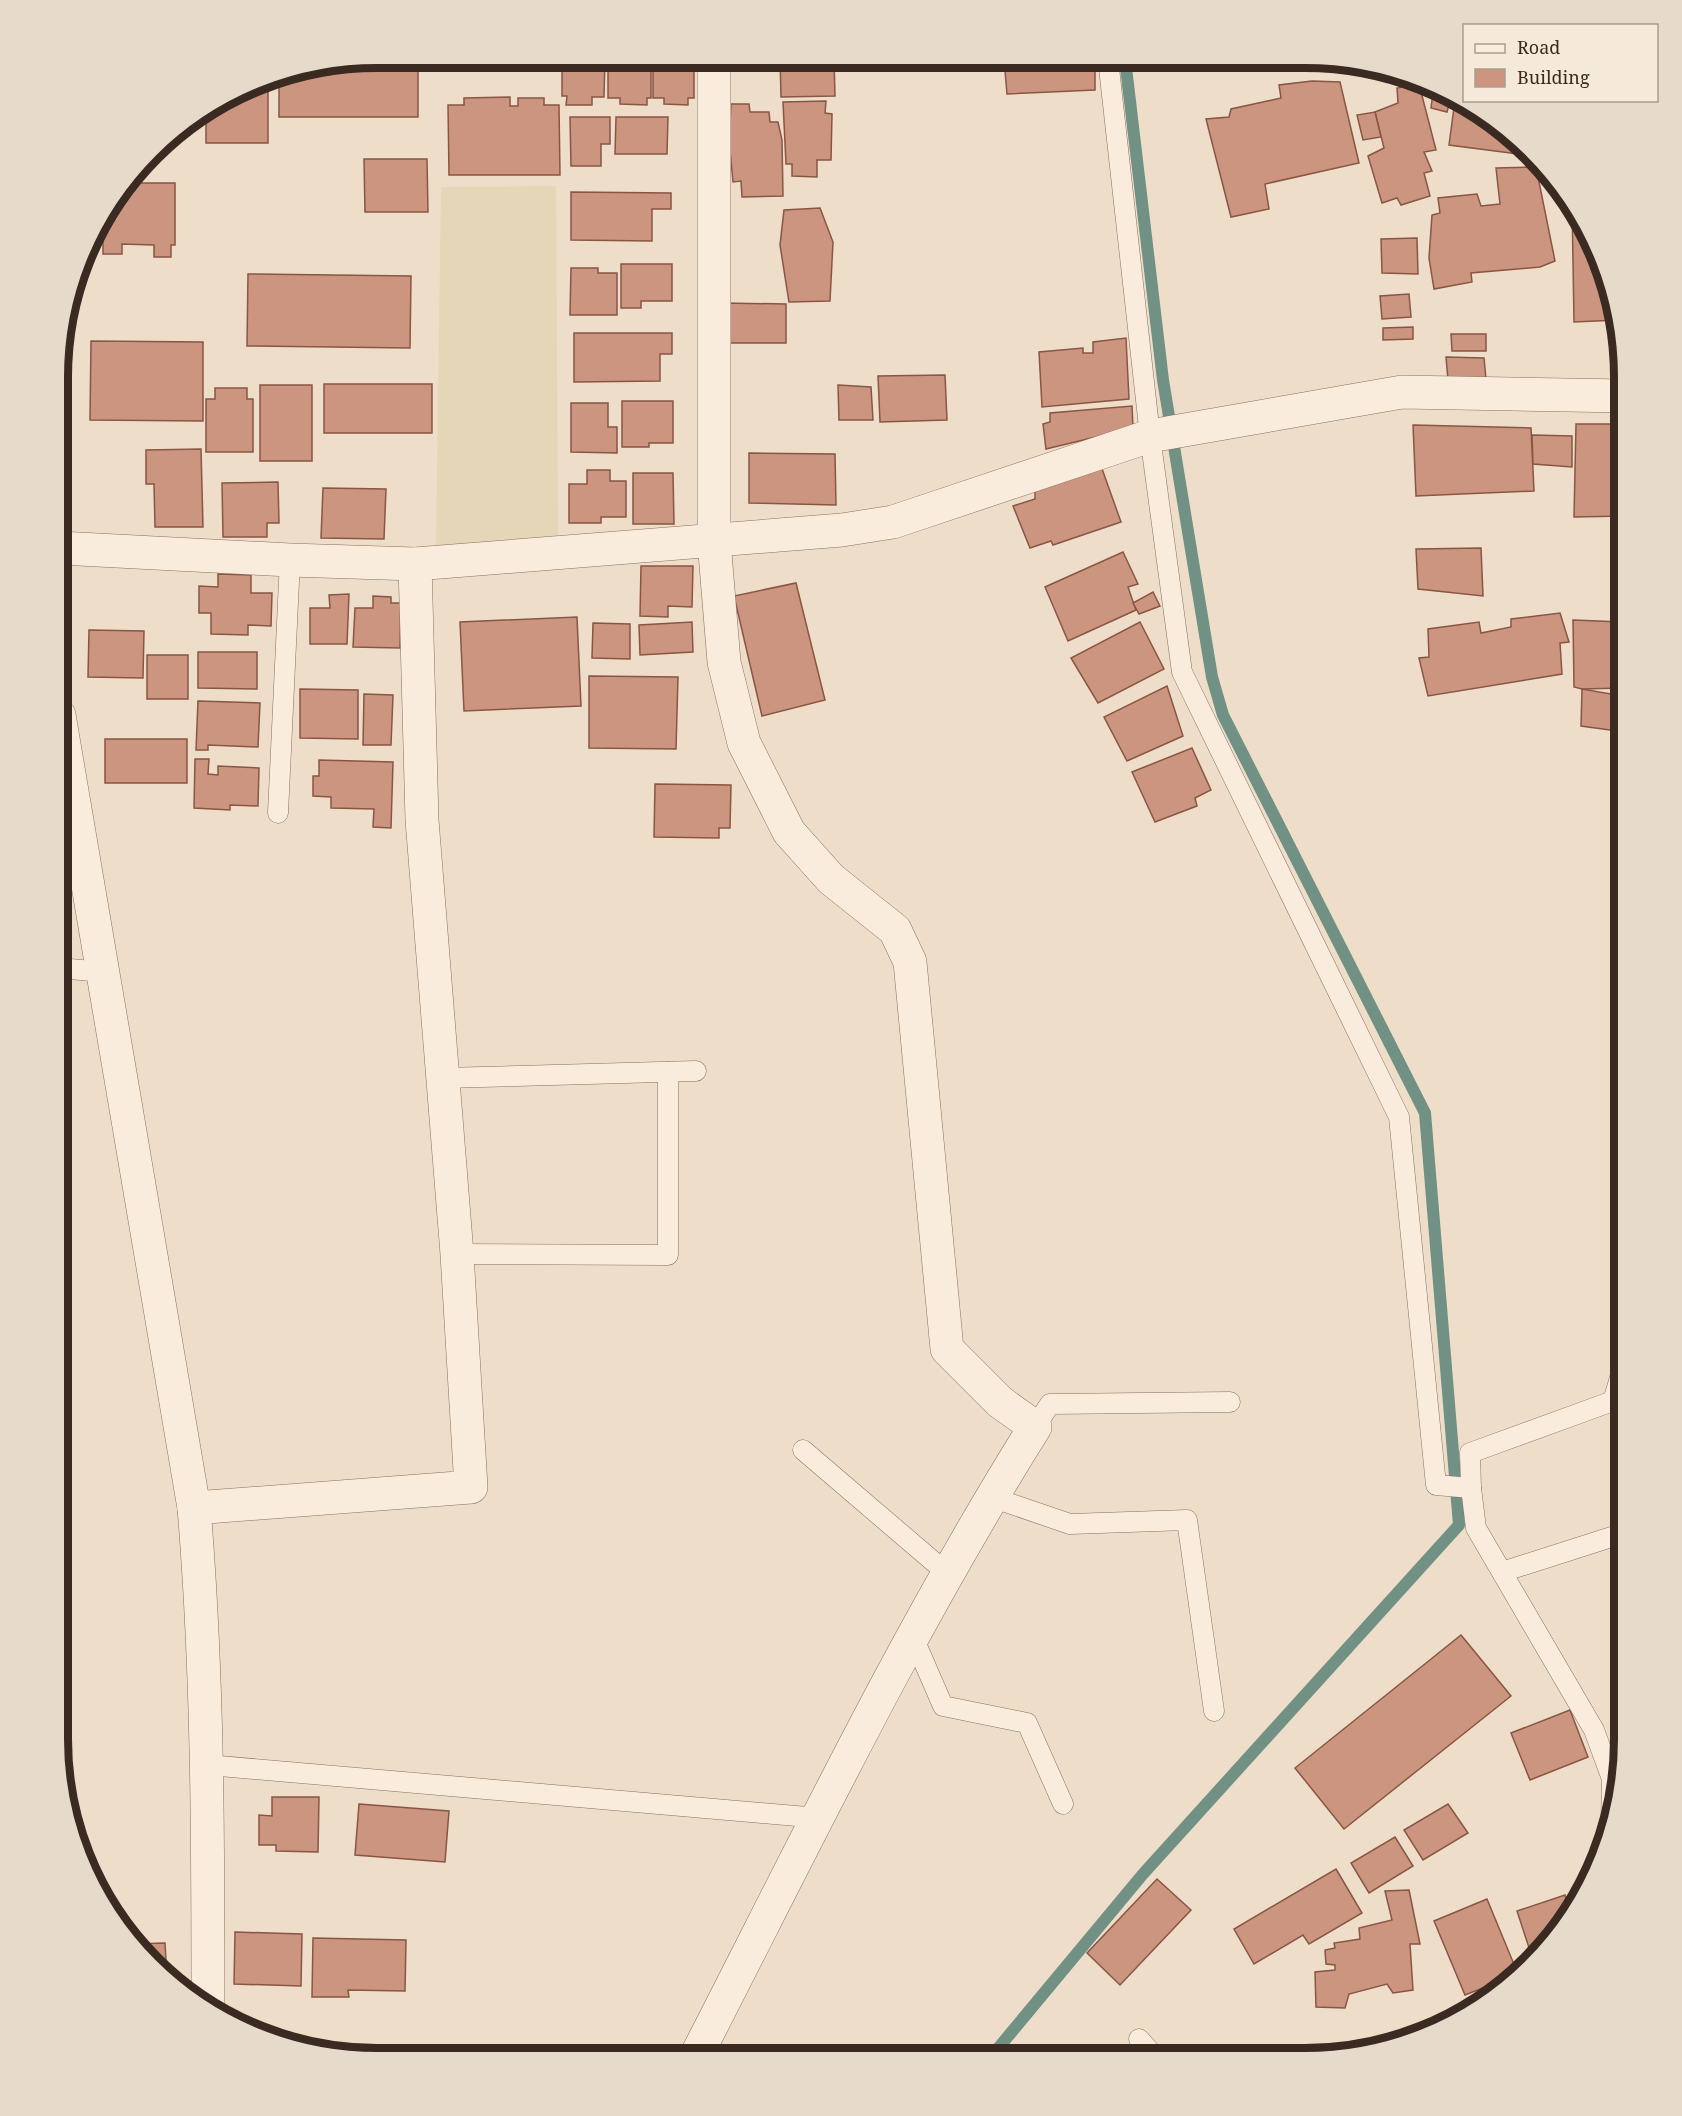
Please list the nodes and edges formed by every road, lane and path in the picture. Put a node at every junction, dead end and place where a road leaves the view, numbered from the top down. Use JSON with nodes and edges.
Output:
{"nodes":[{"id":1,"x":714,"y":68,"type":"edge"},
{"id":2,"x":1109,"y":68,"type":"edge"},
{"id":3,"x":1614,"y":396,"type":"edge"},
{"id":4,"x":1150,"y":436,"type":"junction"},
{"id":5,"x":714,"y":540,"type":"junction"},
{"id":6,"x":68,"y":548,"type":"edge"},
{"id":7,"x":290,"y":560,"type":"junction"},
{"id":8,"x":416,"y":564,"type":"junction"},
{"id":9,"x":68,"y":768,"type":"edge"},
{"id":10,"x":278,"y":813,"type":"dead end"},
{"id":11,"x":68,"y":969,"type":"edge"},
{"id":12,"x":103,"y":972,"type":"junction"},
{"id":13,"x":696,"y":1071,"type":"dead end"},
{"id":14,"x":668,"y":1072,"type":"junction"},
{"id":15,"x":443,"y":1078,"type":"junction"},
{"id":16,"x":457,"y":1254,"type":"junction"},
{"id":17,"x":1614,"y":1397,"type":"edge"},
{"id":18,"x":1230,"y":1402,"type":"dead end"},
{"id":19,"x":1035,"y":1427,"type":"junction"},
{"id":20,"x":803,"y":1450,"type":"dead end"},
{"id":21,"x":1471,"y":1488,"type":"junction"},
{"id":22,"x":991,"y":1497,"type":"junction"},
{"id":23,"x":194,"y":1508,"type":"junction"},
{"id":24,"x":1614,"y":1536,"type":"edge"},
{"id":25,"x":1502,"y":1572,"type":"junction"},
{"id":26,"x":948,"y":1574,"type":"junction"},
{"id":27,"x":913,"y":1637,"type":"junction"},
{"id":28,"x":1214,"y":1711,"type":"dead end"},
{"id":29,"x":208,"y":1765,"type":"junction"},
{"id":30,"x":1612,"y":1779,"type":"edge"},
{"id":31,"x":1064,"y":1804,"type":"dead end"},
{"id":32,"x":819,"y":1818,"type":"junction"},
{"id":33,"x":208,"y":1998,"type":"edge"},
{"id":34,"x":1138,"y":2039,"type":"dead end"},
{"id":35,"x":700,"y":2048,"type":"edge"},
{"id":36,"x":1147,"y":2048,"type":"edge"}],
"edges":[{"from":1,"to":5,"type":"street"},
{"from":2,"to":4,"type":"lane"},
{"from":3,"to":4,"type":"street"},
{"from":4,"to":5,"type":"street"},
{"from":4,"to":21,"type":"lane"},
{"from":5,"to":8,"type":"street"},
{"from":5,"to":19,"type":"street"},
{"from":6,"to":7,"type":"street"},
{"from":7,"to":8,"type":"street"},
{"from":7,"to":10,"type":"lane"},
{"from":8,"to":15,"type":"street"},
{"from":9,"to":12,"type":"street"},
{"from":11,"to":12,"type":"lane"},
{"from":12,"to":23,"type":"street"},
{"from":13,"to":14,"type":"lane"},
{"from":14,"to":15,"type":"lane"},
{"from":14,"to":16,"type":"lane"},
{"from":15,"to":16,"type":"street"},
{"from":16,"to":23,"type":"street"},
{"from":17,"to":21,"type":"lane"},
{"from":18,"to":19,"type":"lane"},
{"from":19,"to":22,"type":"street"},
{"from":20,"to":26,"type":"lane"},
{"from":21,"to":25,"type":"lane"},
{"from":22,"to":26,"type":"street"},
{"from":22,"to":28,"type":"lane"},
{"from":23,"to":29,"type":"street"},
{"from":24,"to":25,"type":"lane"},
{"from":25,"to":30,"type":"lane"},
{"from":26,"to":27,"type":"street"},
{"from":27,"to":31,"type":"lane"},
{"from":27,"to":32,"type":"street"},
{"from":29,"to":32,"type":"lane"},
{"from":29,"to":33,"type":"street"},
{"from":32,"to":35,"type":"street"},
{"from":34,"to":36,"type":"lane"}]}
